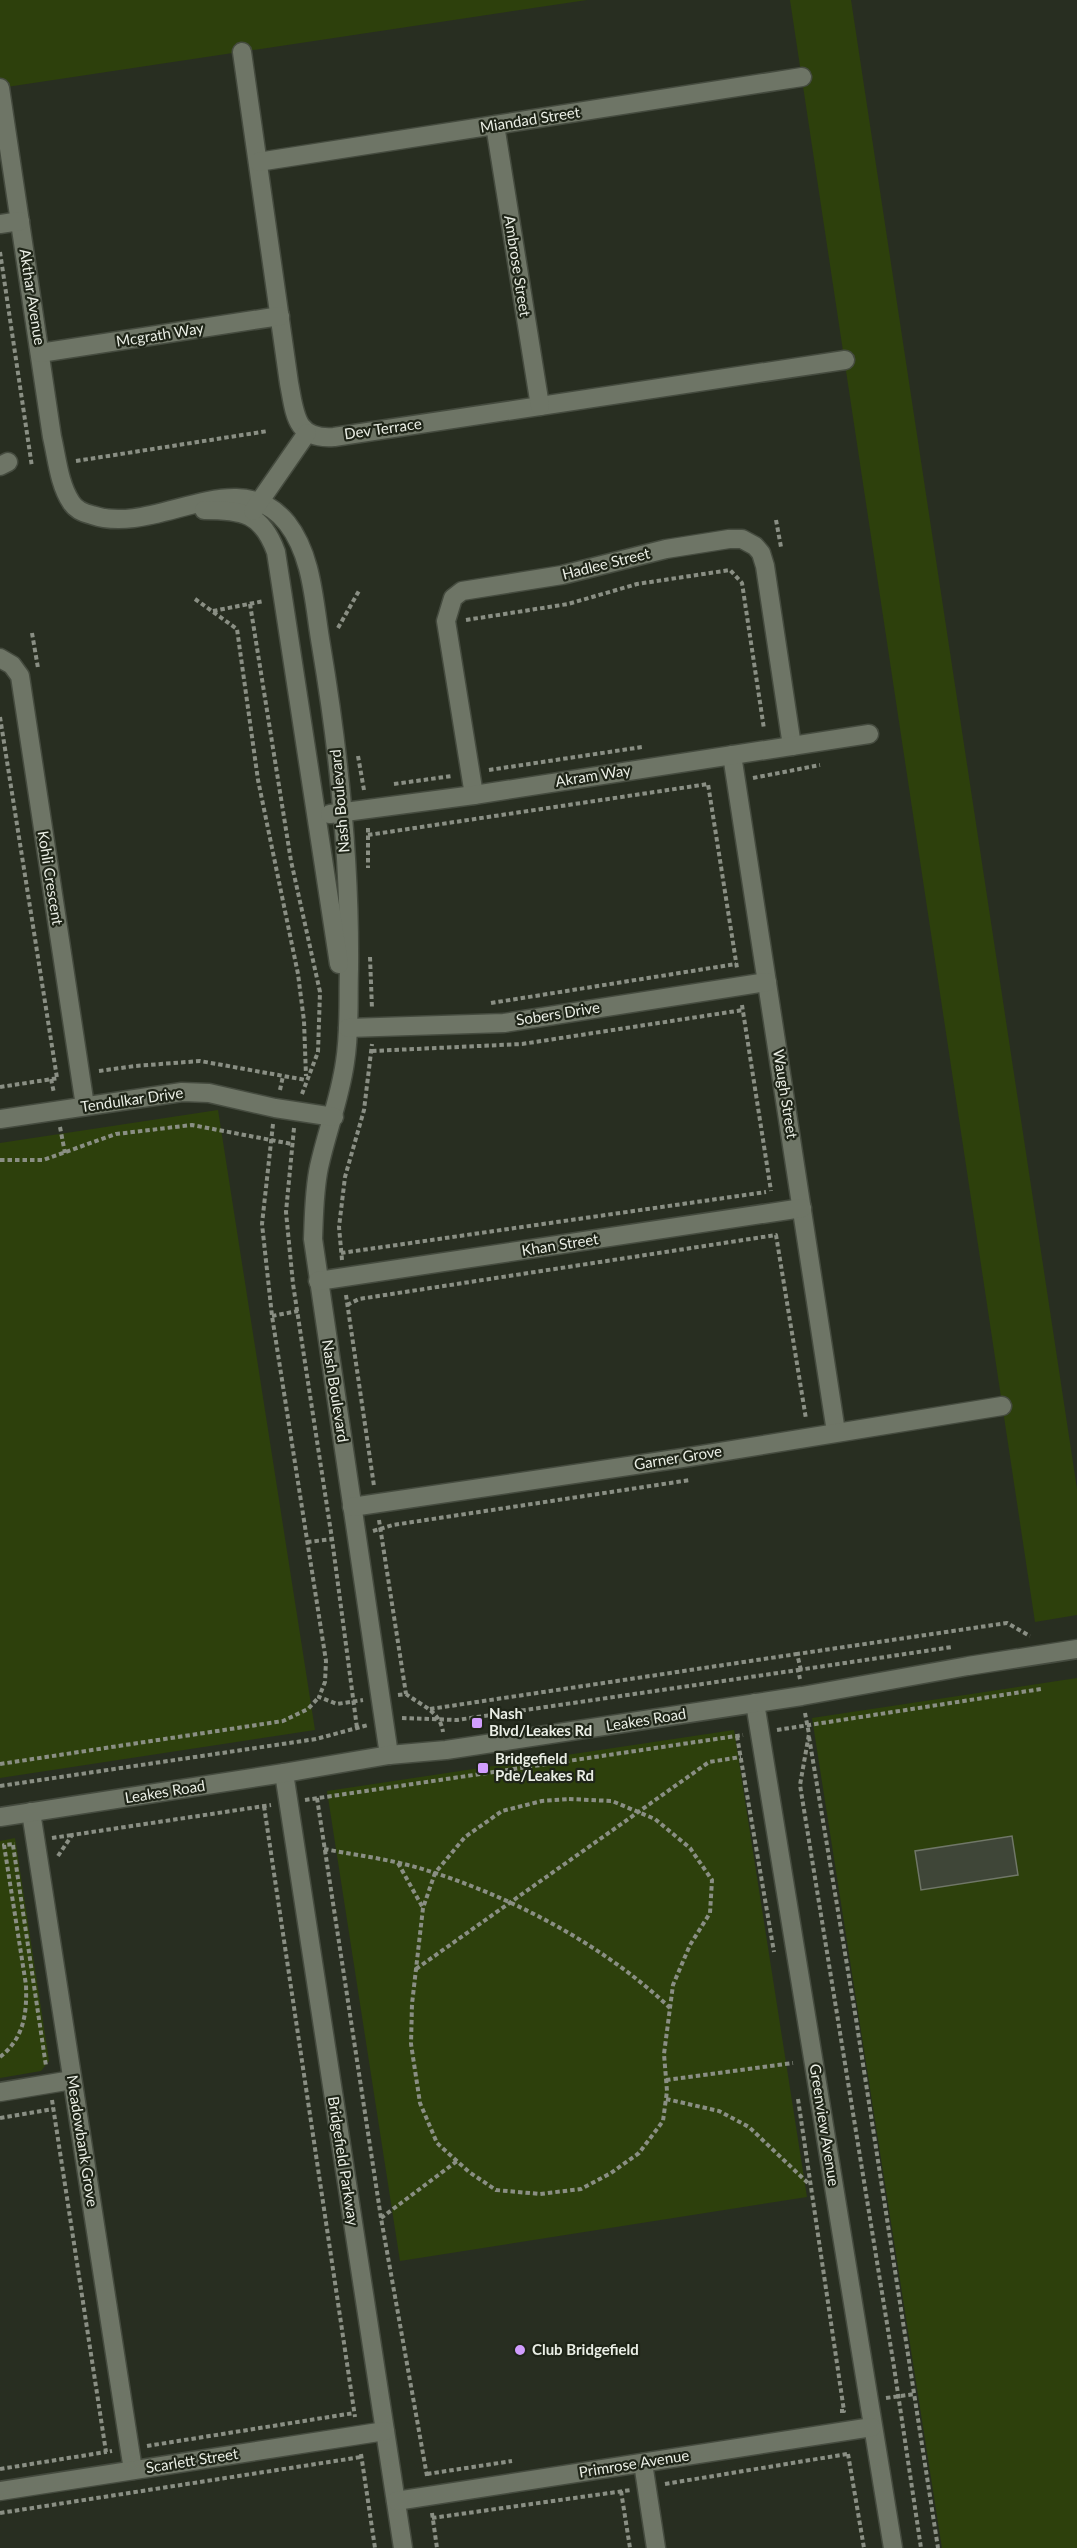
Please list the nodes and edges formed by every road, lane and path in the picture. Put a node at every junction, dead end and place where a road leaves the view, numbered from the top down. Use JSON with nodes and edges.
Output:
{"nodes":[{"id":1,"x":242,"y":52,"type":"dead end"},
{"id":2,"x":802,"y":77,"type":"dead end"},
{"id":3,"x":0,"y":88,"type":"edge"},
{"id":4,"x":495,"y":125,"type":"junction"},
{"id":5,"x":258,"y":162,"type":"junction"},
{"id":6,"x":20,"y":221,"type":"junction"},
{"id":7,"x":0,"y":224,"type":"edge"},
{"id":8,"x":0,"y":252,"type":"edge"},
{"id":9,"x":280,"y":316,"type":"junction"},
{"id":10,"x":40,"y":353,"type":"junction"},
{"id":11,"x":845,"y":360,"type":"dead end"},
{"id":12,"x":540,"y":406,"type":"junction"},
{"id":13,"x":307,"y":433,"type":"junction"},
{"id":14,"x":32,"y":467,"type":"dead end"},
{"id":15,"x":254,"y":508,"type":"junction"},
{"id":16,"x":360,"y":589,"type":"dead end"},
{"id":17,"x":195,"y":599,"type":"dead end"},
{"id":18,"x":212,"y":611,"type":"junction"},
{"id":19,"x":463,"y":620,"type":"dead end"},
{"id":20,"x":337,"y":631,"type":"dead end"},
{"id":21,"x":0,"y":658,"type":"edge"},
{"id":22,"x":0,"y":717,"type":"edge"},
{"id":23,"x":789,"y":726,"type":"junction"},
{"id":24,"x":764,"y":729,"type":"junction"},
{"id":25,"x":752,"y":731,"type":"dead end"},
{"id":26,"x":869,"y":734,"type":"dead end"},
{"id":27,"x":356,"y":746,"type":"dead end"},
{"id":28,"x":792,"y":746,"type":"junction"},
{"id":29,"x":646,"y":747,"type":"dead end"},
{"id":30,"x":732,"y":755,"type":"junction"},
{"id":31,"x":820,"y":765,"type":"dead end"},
{"id":32,"x":470,"y":773,"type":"junction"},
{"id":33,"x":736,"y":781,"type":"junction"},
{"id":34,"x":708,"y":784,"type":"junction"},
{"id":35,"x":387,"y":785,"type":"dead end"},
{"id":36,"x":376,"y":787,"type":"dead end"},
{"id":37,"x":364,"y":788,"type":"junction"},
{"id":38,"x":474,"y":795,"type":"junction"},
{"id":39,"x":367,"y":808,"type":"junction"},
{"id":40,"x":342,"y":812,"type":"junction"},
{"id":41,"x":316,"y":815,"type":"junction"},
{"id":42,"x":368,"y":835,"type":"junction"},
{"id":43,"x":368,"y":873,"type":"dead end"},
{"id":44,"x":370,"y":953,"type":"dead end"},
{"id":45,"x":736,"y":964,"type":"junction"},
{"id":46,"x":767,"y":982,"type":"junction"},
{"id":47,"x":740,"y":986,"type":"junction"},
{"id":48,"x":487,"y":1003,"type":"dead end"},
{"id":49,"x":384,"y":1007,"type":"dead end"},
{"id":50,"x":372,"y":1008,"type":"junction"},
{"id":51,"x":348,"y":1028,"type":"junction"},
{"id":52,"x":373,"y":1028,"type":"junction"},
{"id":53,"x":80,"y":1074,"type":"junction"},
{"id":54,"x":283,"y":1076,"type":"junction"},
{"id":55,"x":57,"y":1078,"type":"junction"},
{"id":56,"x":306,"y":1080,"type":"junction"},
{"id":57,"x":0,"y":1087,"type":"edge"},
{"id":58,"x":85,"y":1106,"type":"junction"},
{"id":59,"x":275,"y":1108,"type":"junction"},
{"id":60,"x":334,"y":1117,"type":"junction"},
{"id":61,"x":0,"y":1119,"type":"edge"},
{"id":62,"x":270,"y":1141,"type":"junction"},
{"id":63,"x":0,"y":1160,"type":"edge"},
{"id":64,"x":771,"y":1191,"type":"dead end"},
{"id":65,"x":802,"y":1208,"type":"junction"},
{"id":66,"x":343,"y":1277,"type":"junction"},
{"id":67,"x":318,"y":1281,"type":"junction"},
{"id":68,"x":348,"y":1305,"type":"junction"},
{"id":69,"x":322,"y":1308,"type":"junction"},
{"id":70,"x":298,"y":1311,"type":"junction"},
{"id":71,"x":272,"y":1316,"type":"junction"},
{"id":72,"x":1002,"y":1406,"type":"dead end"},
{"id":73,"x":806,"y":1419,"type":"dead end"},
{"id":74,"x":836,"y":1432,"type":"junction"},
{"id":75,"x":690,"y":1480,"type":"dead end"},
{"id":76,"x":377,"y":1504,"type":"junction"},
{"id":77,"x":352,"y":1508,"type":"junction"},
{"id":78,"x":381,"y":1529,"type":"junction"},
{"id":79,"x":357,"y":1535,"type":"junction"},
{"id":80,"x":333,"y":1539,"type":"junction"},
{"id":81,"x":307,"y":1542,"type":"junction"},
{"id":82,"x":1019,"y":1638,"type":"dead end"},
{"id":83,"x":962,"y":1646,"type":"dead end"},
{"id":84,"x":1077,"y":1649,"type":"edge"},
{"id":85,"x":797,"y":1654,"type":"junction"},
{"id":86,"x":799,"y":1670,"type":"junction"},
{"id":87,"x":1041,"y":1689,"type":"dead end"},
{"id":88,"x":406,"y":1694,"type":"junction"},
{"id":89,"x":802,"y":1696,"type":"junction"},
{"id":90,"x":319,"y":1697,"type":"junction"},
{"id":91,"x":381,"y":1697,"type":"junction"},
{"id":92,"x":355,"y":1701,"type":"junction"},
{"id":93,"x":755,"y":1703,"type":"junction"},
{"id":94,"x":430,"y":1709,"type":"junction"},
{"id":95,"x":385,"y":1721,"type":"junction"},
{"id":96,"x":441,"y":1721,"type":"junction"},
{"id":97,"x":807,"y":1726,"type":"junction"},
{"id":98,"x":357,"y":1728,"type":"junction"},
{"id":99,"x":760,"y":1732,"type":"junction"},
{"id":100,"x":809,"y":1734,"type":"junction"},
{"id":101,"x":737,"y":1736,"type":"junction"},
{"id":102,"x":446,"y":1750,"type":"junction"},
{"id":103,"x":389,"y":1755,"type":"junction"},
{"id":104,"x":741,"y":1756,"type":"junction"},
{"id":105,"x":0,"y":1764,"type":"edge"},
{"id":106,"x":284,"y":1773,"type":"junction"},
{"id":107,"x":450,"y":1780,"type":"junction"},
{"id":108,"x":0,"y":1786,"type":"edge"},
{"id":109,"x":317,"y":1798,"type":"junction"},
{"id":110,"x":288,"y":1803,"type":"junction"},
{"id":111,"x":264,"y":1806,"type":"junction"},
{"id":112,"x":31,"y":1812,"type":"junction"},
{"id":113,"x":639,"y":1812,"type":"junction"},
{"id":114,"x":0,"y":1816,"type":"edge"},
{"id":115,"x":72,"y":1835,"type":"junction"},
{"id":116,"x":35,"y":1840,"type":"junction"},
{"id":117,"x":13,"y":1845,"type":"junction"},
{"id":118,"x":2,"y":1846,"type":"edge"},
{"id":119,"x":324,"y":1849,"type":"junction"},
{"id":120,"x":398,"y":1863,"type":"junction"},
{"id":121,"x":59,"y":1868,"type":"dead end"},
{"id":122,"x":435,"y":1873,"type":"junction"},
{"id":123,"x":510,"y":1903,"type":"junction"},
{"id":124,"x":423,"y":1908,"type":"junction"},
{"id":125,"x":775,"y":1957,"type":"dead end"},
{"id":126,"x":416,"y":1969,"type":"junction"},
{"id":127,"x":670,"y":2008,"type":"junction"},
{"id":128,"x":791,"y":2051,"type":"dead end"},
{"id":129,"x":0,"y":2057,"type":"edge"},
{"id":130,"x":793,"y":2063,"type":"junction"},
{"id":131,"x":794,"y":2074,"type":"dead end"},
{"id":132,"x":72,"y":2080,"type":"junction"},
{"id":133,"x":666,"y":2080,"type":"junction"},
{"id":134,"x":48,"y":2084,"type":"junction"},
{"id":135,"x":0,"y":2091,"type":"edge"},
{"id":136,"x":798,"y":2096,"type":"dead end"},
{"id":137,"x":666,"y":2099,"type":"junction"},
{"id":138,"x":53,"y":2109,"type":"junction"},
{"id":139,"x":0,"y":2118,"type":"edge"},
{"id":140,"x":457,"y":2162,"type":"junction"},
{"id":141,"x":810,"y":2185,"type":"junction"},
{"id":142,"x":381,"y":2218,"type":"junction"},
{"id":143,"x":844,"y":2411,"type":"junction"},
{"id":144,"x":832,"y":2412,"type":"dead end"},
{"id":145,"x":354,"y":2414,"type":"junction"},
{"id":146,"x":872,"y":2427,"type":"junction"},
{"id":147,"x":385,"y":2431,"type":"junction"},
{"id":148,"x":844,"y":2432,"type":"junction"},
{"id":149,"x":144,"y":2435,"type":"dead end"},
{"id":150,"x":358,"y":2435,"type":"junction"},
{"id":151,"x":138,"y":2448,"type":"junction"},
{"id":152,"x":106,"y":2452,"type":"junction"},
{"id":153,"x":361,"y":2457,"type":"junction"},
{"id":154,"x":519,"y":2460,"type":"dead end"},
{"id":155,"x":643,"y":2463,"type":"junction"},
{"id":156,"x":0,"y":2469,"type":"edge"},
{"id":157,"x":133,"y":2470,"type":"junction"},
{"id":158,"x":427,"y":2474,"type":"junction"},
{"id":159,"x":0,"y":2491,"type":"edge"},
{"id":160,"x":621,"y":2491,"type":"dead end"},
{"id":161,"x":430,"y":2496,"type":"junction"},
{"id":162,"x":396,"y":2501,"type":"junction"},
{"id":163,"x":0,"y":2514,"type":"edge"},
{"id":164,"x":375,"y":2548,"type":"edge"},
{"id":165,"x":404,"y":2548,"type":"edge"},
{"id":166,"x":436,"y":2548,"type":"edge"},
{"id":167,"x":630,"y":2548,"type":"edge"},
{"id":168,"x":657,"y":2548,"type":"edge"},
{"id":169,"x":864,"y":2548,"type":"edge"},
{"id":170,"x":893,"y":2548,"type":"edge"},
{"id":171,"x":921,"y":2548,"type":"edge"},
{"id":172,"x":938,"y":2548,"type":"edge"}],
"edges":[{"from":1,"to":5,"type":"street"},
{"from":2,"to":4,"type":"street","name":"Miandad Street"},
{"from":3,"to":6,"type":"street","name":"Akthar Avenue"},
{"from":4,"to":5,"type":"street","name":"Miandad Street"},
{"from":4,"to":12,"type":"street","name":"Ambrose Street"},
{"from":5,"to":9,"type":"street"},
{"from":6,"to":7,"type":"street"},
{"from":6,"to":10,"type":"street","name":"Akthar Avenue"},
{"from":8,"to":14,"type":"path"},
{"from":9,"to":10,"type":"street","name":"Mcgrath Way"},
{"from":9,"to":13,"type":"street"},
{"from":10,"to":15,"type":"street","name":"Akthar Avenue"},
{"from":11,"to":12,"type":"street","name":"Dev Terrace"},
{"from":12,"to":13,"type":"street","name":"Dev Terrace"},
{"from":13,"to":15,"type":"street"},
{"from":15,"to":40,"type":"street","name":"Nash Boulevard"},
{"from":15,"to":41,"type":"street","name":"Nash Boulevard"},
{"from":16,"to":20,"type":"path"},
{"from":17,"to":18,"type":"path"},
{"from":18,"to":56,"type":"path"},
{"from":18,"to":56,"type":"path"},
{"from":19,"to":24,"type":"path"},
{"from":21,"to":53,"type":"street","name":"Kohli Crescent"},
{"from":22,"to":55,"type":"path"},
{"from":23,"to":24,"type":"path"},
{"from":23,"to":28,"type":"street","name":"Hadlee Street"},
{"from":23,"to":32,"type":"street","name":"Hadlee Street"},
{"from":24,"to":25,"type":"path"},
{"from":26,"to":28,"type":"street","name":"Akram Way"},
{"from":27,"to":37,"type":"path"},
{"from":28,"to":30,"type":"street","name":"Akram Way"},
{"from":29,"to":32,"type":"path"},
{"from":30,"to":33,"type":"street","name":"Waugh Street"},
{"from":30,"to":38,"type":"street","name":"Akram Way"},
{"from":31,"to":33,"type":"path"},
{"from":32,"to":35,"type":"path"},
{"from":32,"to":38,"type":"street","name":"Hadlee Street"},
{"from":33,"to":34,"type":"path"},
{"from":33,"to":46,"type":"street","name":"Waugh Street"},
{"from":34,"to":42,"type":"path"},
{"from":34,"to":45,"type":"path"},
{"from":36,"to":37,"type":"path"},
{"from":37,"to":39,"type":"path"},
{"from":38,"to":39,"type":"street","name":"Akram Way"},
{"from":39,"to":40,"type":"street","name":"Akram Way"},
{"from":39,"to":42,"type":"path"},
{"from":40,"to":41,"type":"street","name":"Akram Way"},
{"from":40,"to":51,"type":"street","name":"Nash Boulevard"},
{"from":41,"to":51,"type":"street","name":"Nash Boulevard"},
{"from":42,"to":43,"type":"path"},
{"from":44,"to":50,"type":"path"},
{"from":45,"to":47,"type":"path"},
{"from":45,"to":48,"type":"path"},
{"from":46,"to":47,"type":"street","name":"Sobers Drive"},
{"from":46,"to":65,"type":"street","name":"Waugh Street"},
{"from":47,"to":52,"type":"street","name":"Sobers Drive"},
{"from":47,"to":64,"type":"path"},
{"from":49,"to":50,"type":"path"},
{"from":50,"to":52,"type":"path"},
{"from":51,"to":52,"type":"street","name":"Sobers Drive"},
{"from":51,"to":60,"type":"street","name":"Nash Boulevard"},
{"from":52,"to":66,"type":"path"},
{"from":53,"to":54,"type":"path"},
{"from":53,"to":55,"type":"path"},
{"from":53,"to":58,"type":"street","name":"Kohli Crescent"},
{"from":54,"to":56,"type":"path"},
{"from":54,"to":59,"type":"path"},
{"from":55,"to":57,"type":"path"},
{"from":58,"to":59,"type":"street","name":"Tendulkar Drive"},
{"from":58,"to":61,"type":"street","name":"Tendulkar Drive"},
{"from":59,"to":60,"type":"street","name":"Tendulkar Drive"},
{"from":59,"to":62,"type":"path"},
{"from":60,"to":67,"type":"street","name":"Nash Boulevard"},
{"from":62,"to":63,"type":"path"},
{"from":62,"to":70,"type":"path"},
{"from":62,"to":71,"type":"path"},
{"from":65,"to":66,"type":"street","name":"Khan Street"},
{"from":65,"to":74,"type":"street","name":"Waugh Street"},
{"from":66,"to":67,"type":"street","name":"Khan Street"},
{"from":66,"to":68,"type":"path"},
{"from":67,"to":69,"type":"street","name":"Nash Boulevard"},
{"from":68,"to":69,"type":"path"},
{"from":68,"to":73,"type":"path"},
{"from":68,"to":76,"type":"path"},
{"from":69,"to":70,"type":"path"},
{"from":69,"to":77,"type":"street","name":"Nash Boulevard"},
{"from":70,"to":71,"type":"path"},
{"from":70,"to":80,"type":"path"},
{"from":71,"to":81,"type":"path"},
{"from":72,"to":74,"type":"street","name":"Garner Grove"},
{"from":74,"to":76,"type":"street","name":"Garner Grove"},
{"from":75,"to":78,"type":"path"},
{"from":76,"to":77,"type":"street","name":"Garner Grove"},
{"from":76,"to":78,"type":"path"},
{"from":77,"to":79,"type":"street","name":"Nash Boulevard"},
{"from":78,"to":79,"type":"path"},
{"from":78,"to":88,"type":"path"},
{"from":79,"to":80,"type":"path"},
{"from":79,"to":91,"type":"street","name":"Nash Boulevard"},
{"from":80,"to":81,"type":"path"},
{"from":80,"to":92,"type":"path"},
{"from":81,"to":90,"type":"path"},
{"from":82,"to":85,"type":"path"},
{"from":83,"to":86,"type":"path"},
{"from":84,"to":89,"type":"street","name":"Leakes Road"},
{"from":85,"to":86,"type":"path"},
{"from":85,"to":94,"type":"path"},
{"from":86,"to":89,"type":"path"},
{"from":86,"to":96,"type":"path"},
{"from":87,"to":97,"type":"path"},
{"from":88,"to":91,"type":"path"},
{"from":88,"to":94,"type":"path"},
{"from":89,"to":93,"type":"street","name":"Leakes Road"},
{"from":89,"to":97,"type":"path"},
{"from":90,"to":92,"type":"path"},
{"from":90,"to":105,"type":"path"},
{"from":91,"to":92,"type":"path"},
{"from":91,"to":95,"type":"street","name":"Nash Boulevard"},
{"from":92,"to":98,"type":"path"},
{"from":93,"to":99,"type":"street","name":"Greenview Avenue"},
{"from":93,"to":102,"type":"street","name":"Leakes Road"},
{"from":94,"to":96,"type":"path"},
{"from":95,"to":96,"type":"path"},
{"from":95,"to":98,"type":"path"},
{"from":95,"to":103,"type":"street","name":"Nash Boulevard"},
{"from":96,"to":102,"type":"path"},
{"from":97,"to":99,"type":"path"},
{"from":97,"to":100,"type":"path"},
{"from":98,"to":108,"type":"path"},
{"from":99,"to":101,"type":"path"},
{"from":99,"to":146,"type":"street","name":"Greenview Avenue"},
{"from":100,"to":171,"type":"path"},
{"from":100,"to":172,"type":"path"},
{"from":101,"to":104,"type":"path"},
{"from":101,"to":107,"type":"path"},
{"from":102,"to":103,"type":"street","name":"Leakes Road"},
{"from":102,"to":107,"type":"path"},
{"from":103,"to":106,"type":"street","name":"Leakes Road"},
{"from":104,"to":113,"type":"path"},
{"from":104,"to":125,"type":"path"},
{"from":106,"to":110,"type":"street","name":"Bridgefield Parkway"},
{"from":106,"to":112,"type":"street","name":"Leakes Road"},
{"from":107,"to":109,"type":"path"},
{"from":109,"to":110,"type":"path"},
{"from":109,"to":119,"type":"path"},
{"from":110,"to":111,"type":"path"},
{"from":110,"to":147,"type":"street","name":"Bridgefield Parkway"},
{"from":111,"to":115,"type":"path"},
{"from":111,"to":145,"type":"path"},
{"from":112,"to":114,"type":"street","name":"Leakes Road"},
{"from":112,"to":116,"type":"street","name":"Meadowbank Grove"},
{"from":113,"to":122,"type":"path"},
{"from":113,"to":123,"type":"path"},
{"from":113,"to":127,"type":"path"},
{"from":115,"to":116,"type":"path"},
{"from":115,"to":121,"type":"path"},
{"from":116,"to":117,"type":"path"},
{"from":116,"to":132,"type":"street","name":"Meadowbank Grove"},
{"from":117,"to":118,"type":"path"},
{"from":117,"to":134,"type":"path"},
{"from":118,"to":129,"type":"path"},
{"from":119,"to":120,"type":"path"},
{"from":119,"to":142,"type":"path"},
{"from":120,"to":122,"type":"path"},
{"from":120,"to":124,"type":"path"},
{"from":122,"to":123,"type":"path"},
{"from":122,"to":124,"type":"path"},
{"from":123,"to":126,"type":"path"},
{"from":123,"to":127,"type":"path"},
{"from":124,"to":126,"type":"path"},
{"from":126,"to":140,"type":"path"},
{"from":127,"to":133,"type":"path"},
{"from":128,"to":130,"type":"path"},
{"from":130,"to":131,"type":"path"},
{"from":130,"to":133,"type":"path"},
{"from":132,"to":134,"type":"street"},
{"from":132,"to":151,"type":"street","name":"Meadowbank Grove"},
{"from":133,"to":137,"type":"path"},
{"from":134,"to":135,"type":"street"},
{"from":134,"to":138,"type":"path"},
{"from":136,"to":141,"type":"path"},
{"from":137,"to":140,"type":"path"},
{"from":137,"to":141,"type":"path"},
{"from":138,"to":139,"type":"path"},
{"from":138,"to":152,"type":"path"},
{"from":140,"to":142,"type":"path"},
{"from":141,"to":143,"type":"path"},
{"from":142,"to":158,"type":"path"},
{"from":143,"to":144,"type":"path"},
{"from":143,"to":148,"type":"path"},
{"from":145,"to":150,"type":"path"},
{"from":145,"to":151,"type":"path"},
{"from":146,"to":148,"type":"street","name":"Primrose Avenue"},
{"from":146,"to":170,"type":"street","name":"Greenview Avenue"},
{"from":147,"to":150,"type":"street","name":"Scarlett Street"},
{"from":147,"to":162,"type":"street","name":"Bridgefield Parkway"},
{"from":148,"to":155,"type":"street","name":"Primrose Avenue"},
{"from":148,"to":169,"type":"path"},
{"from":149,"to":151,"type":"path"},
{"from":150,"to":153,"type":"path"},
{"from":150,"to":157,"type":"street","name":"Scarlett Street"},
{"from":151,"to":152,"type":"path"},
{"from":151,"to":157,"type":"street","name":"Meadowbank Grove"},
{"from":152,"to":156,"type":"path"},
{"from":153,"to":163,"type":"path"},
{"from":153,"to":164,"type":"path"},
{"from":154,"to":158,"type":"path"},
{"from":155,"to":161,"type":"street","name":"Primrose Avenue"},
{"from":155,"to":168,"type":"street"},
{"from":157,"to":159,"type":"street","name":"Scarlett Street"},
{"from":158,"to":161,"type":"path"},
{"from":160,"to":167,"type":"path"},
{"from":161,"to":162,"type":"street","name":"Primrose Avenue"},
{"from":161,"to":166,"type":"path"},
{"from":162,"to":165,"type":"street","name":"Bridgefield Parkway"}]}
